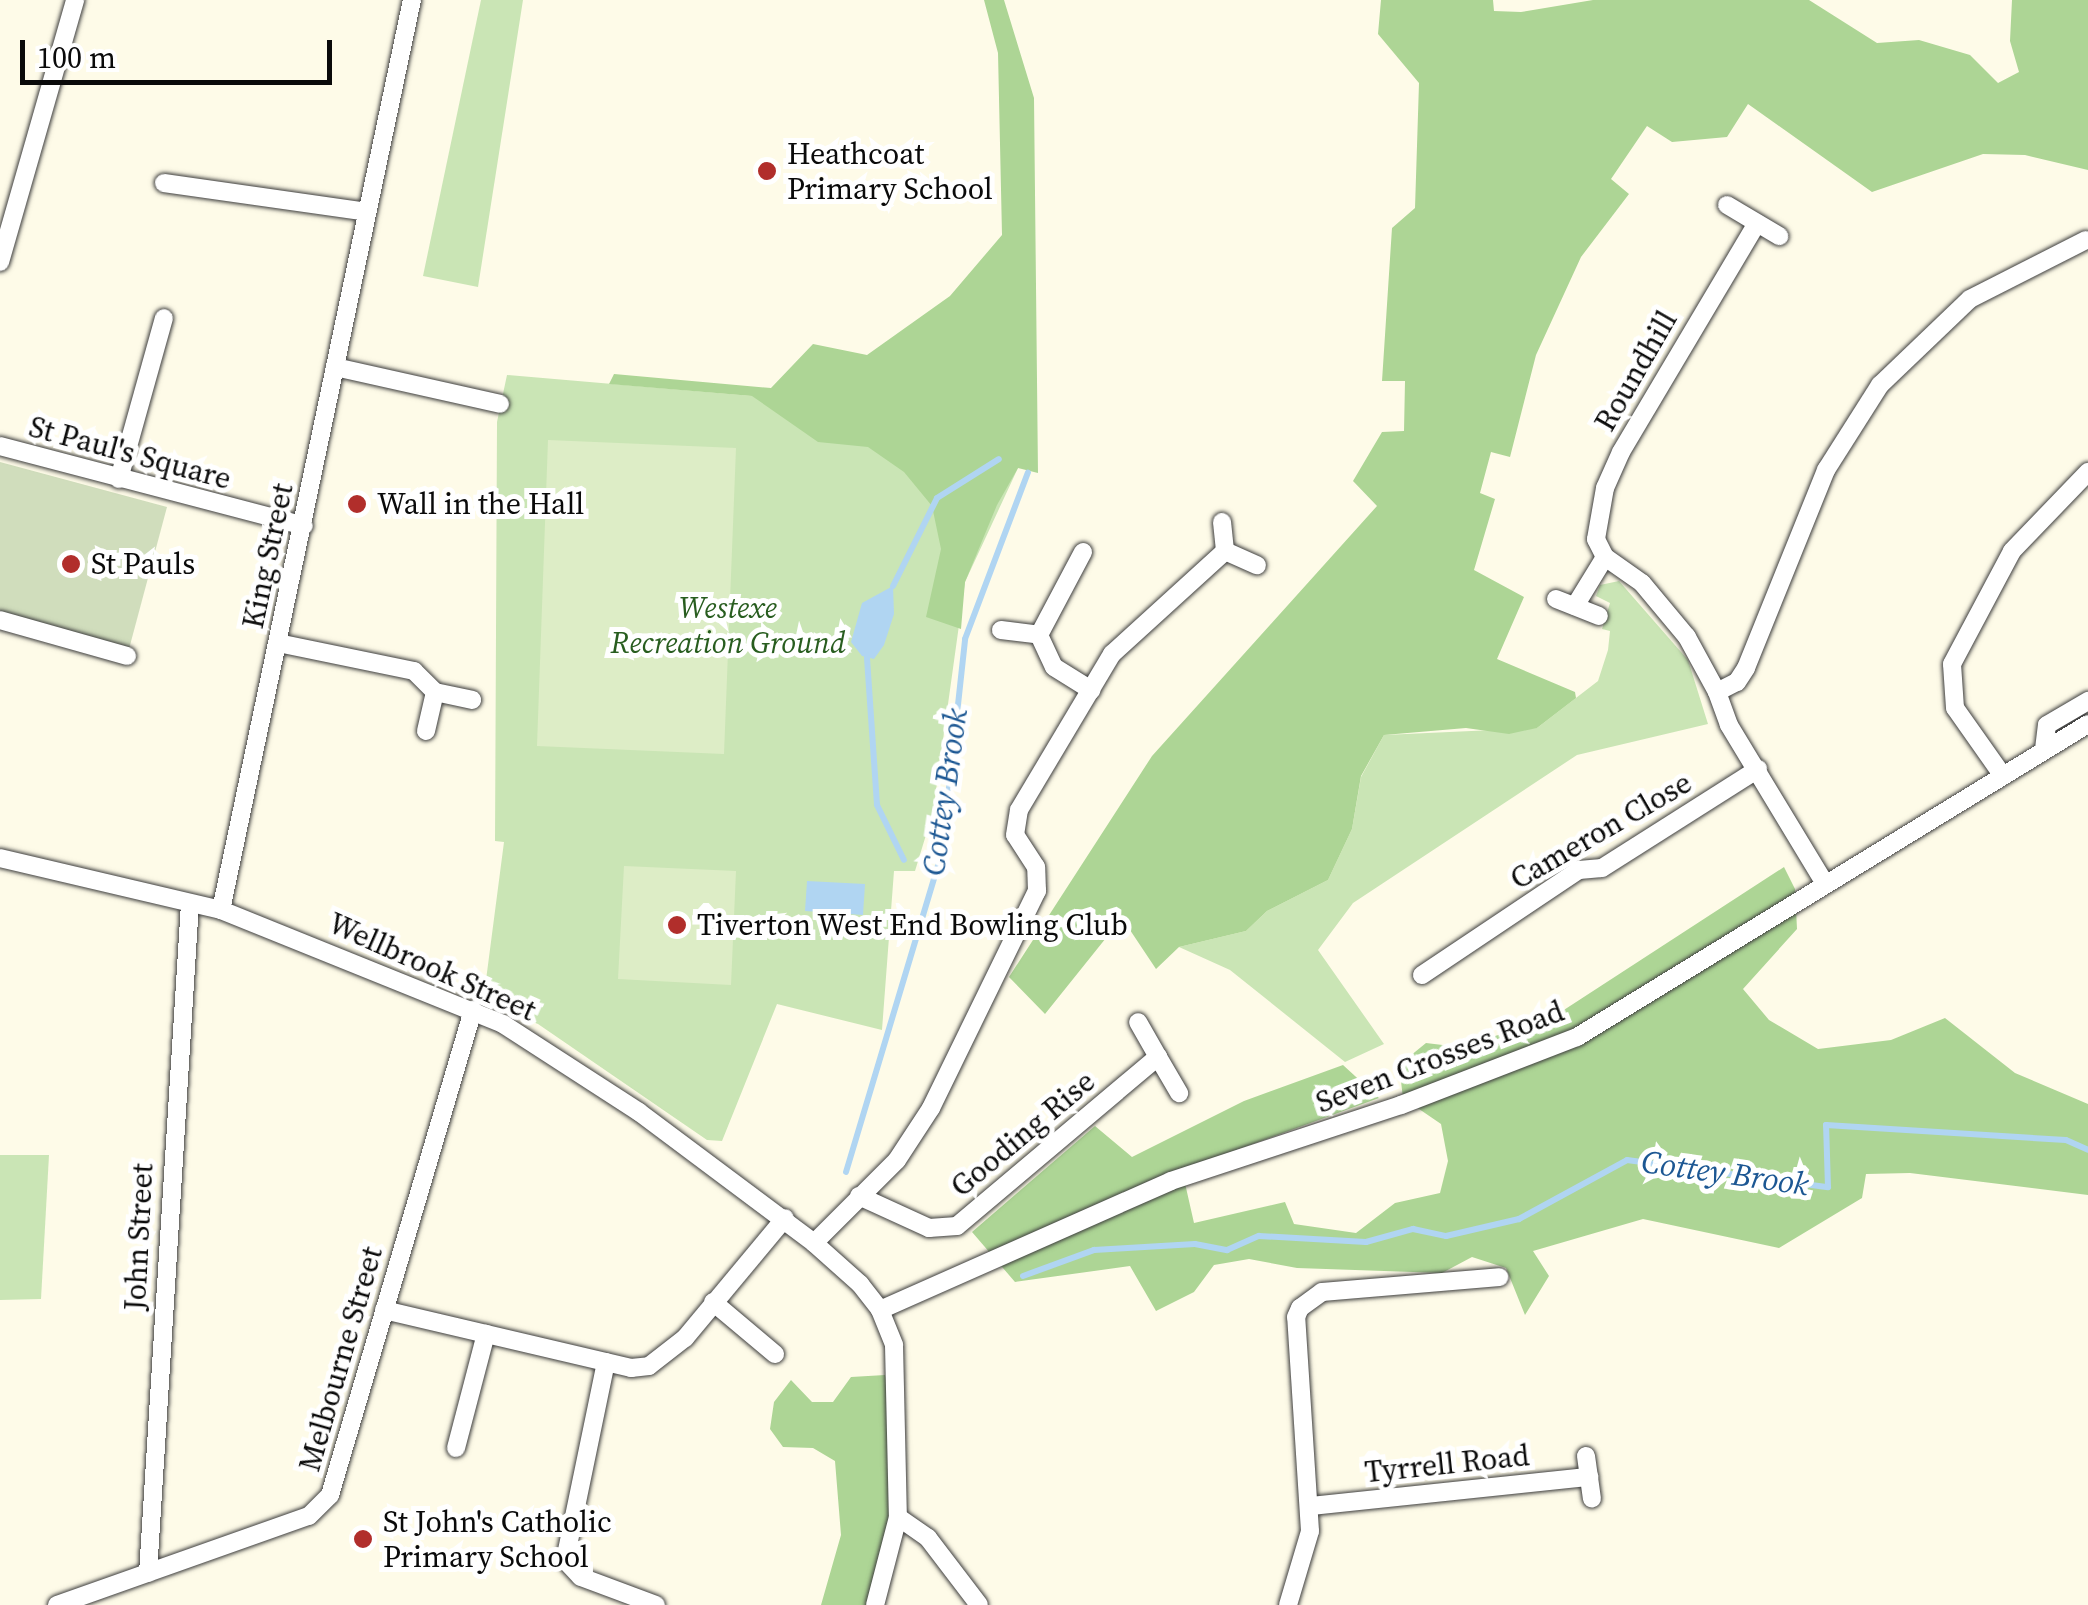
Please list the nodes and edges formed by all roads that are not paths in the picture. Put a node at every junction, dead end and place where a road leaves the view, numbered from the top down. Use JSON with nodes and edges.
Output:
{"nodes":[{"id":1,"x":75,"y":0,"type":"edge"},
{"id":2,"x":412,"y":0,"type":"edge"},
{"id":3,"x":164,"y":183,"type":"dead end"},
{"id":4,"x":1728,"y":205,"type":"dead end"},
{"id":5,"x":367,"y":212,"type":"junction"},
{"id":6,"x":1757,"y":223,"type":"junction"},
{"id":7,"x":1778,"y":236,"type":"dead end"},
{"id":8,"x":2086,"y":240,"type":"edge"},
{"id":9,"x":0,"y":262,"type":"edge"},
{"id":10,"x":164,"y":318,"type":"dead end"},
{"id":11,"x":335,"y":367,"type":"junction"},
{"id":12,"x":500,"y":404,"type":"dead end"},
{"id":13,"x":0,"y":446,"type":"edge"},
{"id":14,"x":2088,"y":472,"type":"edge"},
{"id":15,"x":119,"y":479,"type":"junction"},
{"id":16,"x":1222,"y":522,"type":"dead end"},
{"id":17,"x":304,"y":526,"type":"junction"},
{"id":18,"x":1225,"y":551,"type":"junction"},
{"id":19,"x":1084,"y":552,"type":"dead end"},
{"id":20,"x":1605,"y":557,"type":"junction"},
{"id":21,"x":1256,"y":565,"type":"dead end"},
{"id":22,"x":1556,"y":598,"type":"dead end"},
{"id":23,"x":1575,"y":606,"type":"junction"},
{"id":24,"x":1599,"y":616,"type":"dead end"},
{"id":25,"x":0,"y":620,"type":"edge"},
{"id":26,"x":1001,"y":630,"type":"dead end"},
{"id":27,"x":1039,"y":634,"type":"junction"},
{"id":28,"x":278,"y":643,"type":"junction"},
{"id":29,"x":128,"y":656,"type":"dead end"},
{"id":30,"x":1091,"y":690,"type":"junction"},
{"id":31,"x":435,"y":692,"type":"junction"},
{"id":32,"x":1717,"y":692,"type":"junction"},
{"id":33,"x":472,"y":700,"type":"dead end"},
{"id":34,"x":2088,"y":701,"type":"edge"},
{"id":35,"x":2088,"y":724,"type":"edge"},
{"id":36,"x":426,"y":731,"type":"dead end"},
{"id":37,"x":2044,"y":749,"type":"junction"},
{"id":38,"x":1758,"y":769,"type":"junction"},
{"id":39,"x":2003,"y":776,"type":"junction"},
{"id":40,"x":0,"y":858,"type":"edge"},
{"id":41,"x":1824,"y":882,"type":"junction"},
{"id":42,"x":190,"y":904,"type":"junction"},
{"id":43,"x":221,"y":910,"type":"junction"},
{"id":44,"x":1422,"y":975,"type":"dead end"},
{"id":45,"x":473,"y":1010,"type":"junction"},
{"id":46,"x":1138,"y":1022,"type":"dead end"},
{"id":47,"x":1158,"y":1057,"type":"junction"},
{"id":48,"x":1178,"y":1093,"type":"dead end"},
{"id":49,"x":859,"y":1196,"type":"junction"},
{"id":50,"x":785,"y":1218,"type":"junction"},
{"id":51,"x":814,"y":1242,"type":"junction"},
{"id":52,"x":1498,"y":1277,"type":"dead end"},
{"id":53,"x":714,"y":1302,"type":"junction"},
{"id":54,"x":384,"y":1310,"type":"junction"},
{"id":55,"x":880,"y":1310,"type":"junction"},
{"id":56,"x":486,"y":1334,"type":"junction"},
{"id":57,"x":775,"y":1354,"type":"dead end"},
{"id":58,"x":606,"y":1362,"type":"junction"},
{"id":59,"x":456,"y":1448,"type":"dead end"},
{"id":60,"x":1586,"y":1456,"type":"dead end"},
{"id":61,"x":1589,"y":1477,"type":"junction"},
{"id":62,"x":1592,"y":1498,"type":"dead end"},
{"id":63,"x":1311,"y":1506,"type":"junction"},
{"id":64,"x":898,"y":1517,"type":"junction"},
{"id":65,"x":148,"y":1574,"type":"junction"},
{"id":66,"x":57,"y":1605,"type":"edge"},
{"id":67,"x":656,"y":1605,"type":"edge"},
{"id":68,"x":875,"y":1605,"type":"edge"},
{"id":69,"x":979,"y":1605,"type":"edge"},
{"id":70,"x":1288,"y":1605,"type":"edge"}],
"edges":[{"from":1,"to":9,"type":"street"},
{"from":2,"to":5,"type":"street","name":"King Street"},
{"from":3,"to":5,"type":"street"},
{"from":4,"to":6,"type":"street"},
{"from":5,"to":11,"type":"street","name":"King Street"},
{"from":6,"to":7,"type":"street"},
{"from":6,"to":20,"type":"street","name":"Roundhill"},
{"from":8,"to":32,"type":"street"},
{"from":10,"to":15,"type":"street"},
{"from":11,"to":12,"type":"street"},
{"from":11,"to":17,"type":"street","name":"King Street"},
{"from":13,"to":15,"type":"street","name":"St Paul's Square"},
{"from":14,"to":39,"type":"street"},
{"from":15,"to":17,"type":"street","name":"St Paul's Square"},
{"from":16,"to":18,"type":"street"},
{"from":17,"to":28,"type":"street","name":"King Street"},
{"from":18,"to":21,"type":"street"},
{"from":18,"to":30,"type":"street"},
{"from":19,"to":27,"type":"street"},
{"from":20,"to":23,"type":"street"},
{"from":20,"to":32,"type":"street"},
{"from":22,"to":23,"type":"street"},
{"from":23,"to":24,"type":"street"},
{"from":25,"to":29,"type":"street"},
{"from":26,"to":27,"type":"street"},
{"from":27,"to":30,"type":"street"},
{"from":28,"to":31,"type":"street"},
{"from":28,"to":43,"type":"street","name":"King Street"},
{"from":30,"to":49,"type":"street"},
{"from":31,"to":33,"type":"street"},
{"from":31,"to":36,"type":"street"},
{"from":32,"to":38,"type":"street"},
{"from":34,"to":37,"type":"street"},
{"from":35,"to":37,"type":"street","name":"Seven Crosses Road"},
{"from":37,"to":39,"type":"street","name":"Seven Crosses Road"},
{"from":38,"to":41,"type":"street"},
{"from":38,"to":44,"type":"street","name":"Cameron Close"},
{"from":39,"to":41,"type":"street","name":"Seven Crosses Road"},
{"from":40,"to":42,"type":"street","name":"Wellbrook Street"},
{"from":41,"to":55,"type":"street","name":"Seven Crosses Road"},
{"from":42,"to":43,"type":"street","name":"Wellbrook Street"},
{"from":42,"to":65,"type":"street","name":"John Street"},
{"from":43,"to":45,"type":"street","name":"Wellbrook Street"},
{"from":45,"to":50,"type":"street","name":"Wellbrook Street"},
{"from":45,"to":54,"type":"street","name":"Melbourne Street"},
{"from":46,"to":47,"type":"street"},
{"from":47,"to":48,"type":"street"},
{"from":47,"to":49,"type":"street","name":"Gooding Rise"},
{"from":49,"to":51,"type":"street"},
{"from":50,"to":51,"type":"street","name":"Wellbrook Street"},
{"from":50,"to":53,"type":"street"},
{"from":51,"to":55,"type":"street","name":"Wellbrook Street"},
{"from":52,"to":63,"type":"street"},
{"from":53,"to":57,"type":"street"},
{"from":53,"to":58,"type":"street"},
{"from":54,"to":56,"type":"street"},
{"from":54,"to":65,"type":"street","name":"Melbourne Street"},
{"from":55,"to":64,"type":"street"},
{"from":56,"to":58,"type":"street"},
{"from":56,"to":59,"type":"street"},
{"from":58,"to":67,"type":"street"},
{"from":60,"to":61,"type":"street"},
{"from":61,"to":62,"type":"street"},
{"from":61,"to":63,"type":"street","name":"Tyrrell Road"},
{"from":63,"to":70,"type":"street"},
{"from":64,"to":68,"type":"street"},
{"from":64,"to":69,"type":"street"},
{"from":65,"to":66,"type":"street","name":"Melbourne Street"}]}
